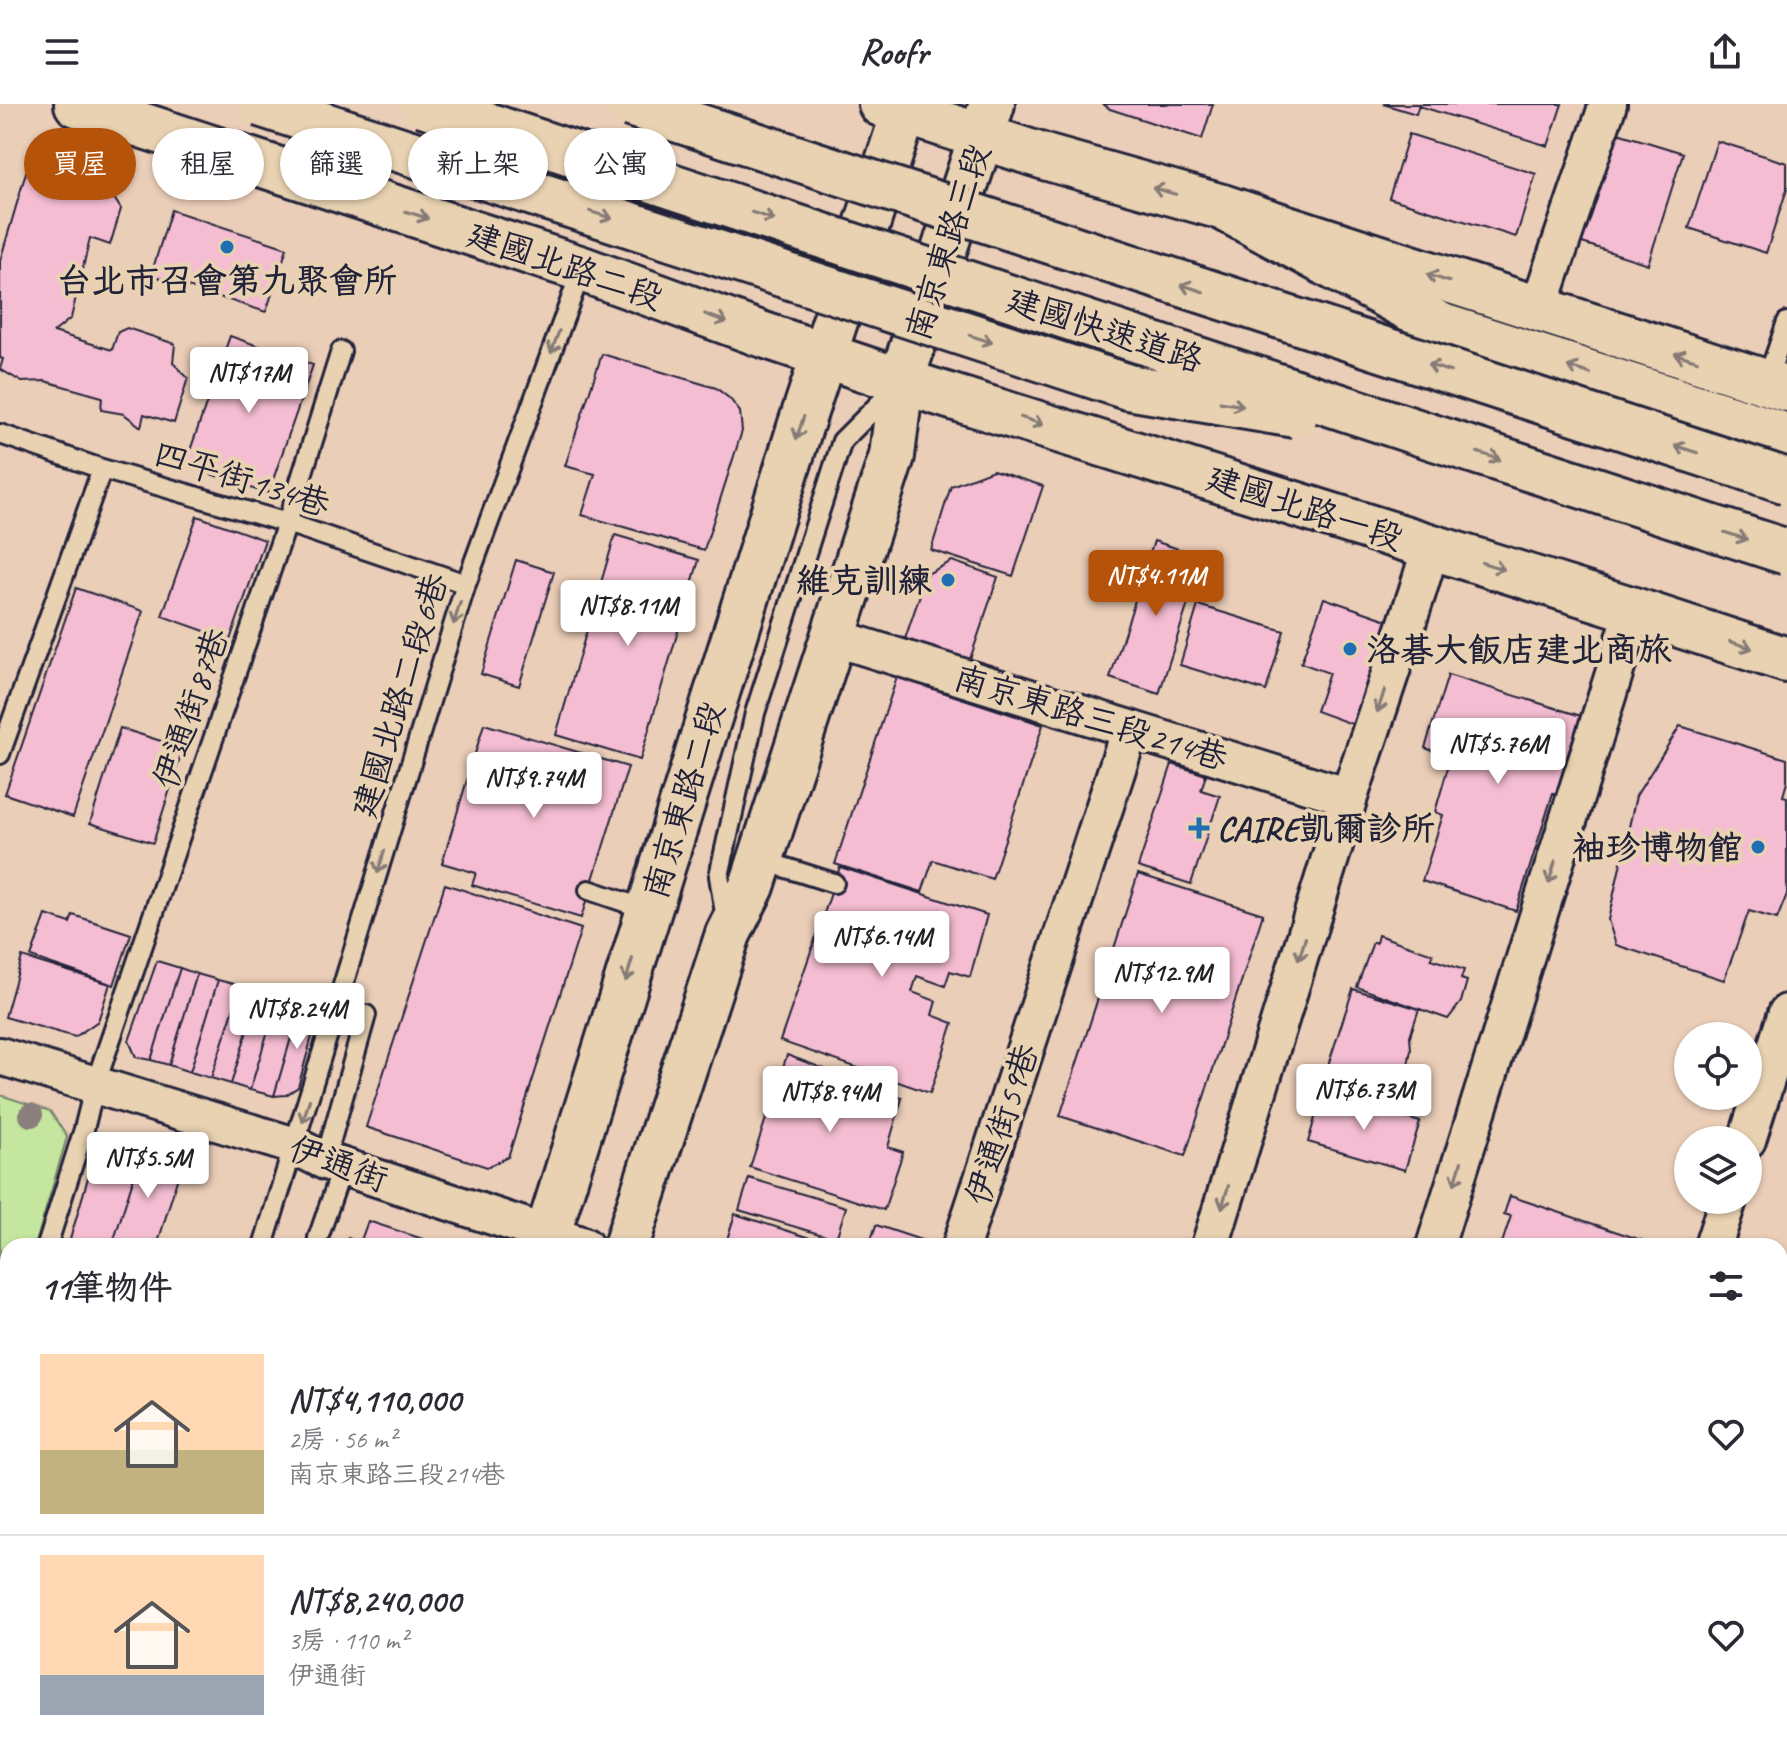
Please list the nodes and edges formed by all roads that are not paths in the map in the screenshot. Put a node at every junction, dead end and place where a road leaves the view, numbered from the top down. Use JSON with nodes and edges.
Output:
{"nodes":[{"id":1,"x":77,"y":104,"type":"edge"},
{"id":2,"x":260,"y":104,"type":"edge"},
{"id":3,"x":423,"y":104,"type":"edge"},
{"id":4,"x":630,"y":104,"type":"edge"},
{"id":5,"x":1608,"y":104,"type":"edge"},
{"id":6,"x":901,"y":106,"type":"edge"},
{"id":7,"x":987,"y":120,"type":"edge"},
{"id":8,"x":1222,"y":207,"type":"junction"},
{"id":9,"x":582,"y":269,"type":"junction"},
{"id":10,"x":1538,"y":310,"type":"junction"},
{"id":11,"x":1787,"y":322,"type":"edge"},
{"id":12,"x":341,"y":351,"type":"dead end"},
{"id":13,"x":824,"y":354,"type":"junction"},
{"id":14,"x":901,"y":381,"type":"junction"},
{"id":15,"x":1777,"y":386,"type":"edge"},
{"id":16,"x":0,"y":434,"type":"edge"},
{"id":17,"x":1787,"y":436,"type":"edge"},
{"id":18,"x":1432,"y":437,"type":"junction"},
{"id":19,"x":102,"y":469,"type":"junction"},
{"id":20,"x":1787,"y":481,"type":"edge"},
{"id":21,"x":287,"y":523,"type":"junction"},
{"id":22,"x":1431,"y":547,"type":"junction"},
{"id":23,"x":1787,"y":552,"type":"edge"},
{"id":24,"x":466,"y":584,"type":"junction"},
{"id":25,"x":1634,"y":610,"type":"junction"},
{"id":26,"x":833,"y":637,"type":"junction"},
{"id":27,"x":1787,"y":660,"type":"edge"},
{"id":28,"x":1130,"y":729,"type":"junction"},
{"id":29,"x":0,"y":754,"type":"edge"},
{"id":30,"x":1349,"y":797,"type":"junction"},
{"id":31,"x":761,"y":860,"type":"junction"},
{"id":32,"x":834,"y":883,"type":"dead end"},
{"id":33,"x":589,"y":890,"type":"dead end"},
{"id":34,"x":648,"y":910,"type":"junction"},
{"id":35,"x":728,"y":934,"type":"junction"},
{"id":36,"x":1787,"y":1013,"type":"edge"},
{"id":37,"x":366,"y":1015,"type":"dead end"},
{"id":38,"x":0,"y":1056,"type":"edge"},
{"id":39,"x":95,"y":1085,"type":"junction"},
{"id":40,"x":1751,"y":1126,"type":"edge"},
{"id":41,"x":321,"y":1158,"type":"junction"},
{"id":42,"x":1723,"y":1214,"type":"edge"},
{"id":43,"x":50,"y":1238,"type":"edge"},
{"id":44,"x":268,"y":1238,"type":"edge"},
{"id":45,"x":318,"y":1238,"type":"dead end"},
{"id":46,"x":548,"y":1238,"type":"edge"},
{"id":47,"x":560,"y":1238,"type":"edge"},
{"id":48,"x":629,"y":1238,"type":"edge"},
{"id":49,"x":964,"y":1238,"type":"edge"},
{"id":50,"x":1212,"y":1238,"type":"edge"},
{"id":51,"x":1438,"y":1238,"type":"edge"},
{"id":52,"x":1716,"y":1238,"type":"edge"}],
"edges":[{"from":1,"to":9,"type":"main road","name":"建國北路二段","one_way":true},
{"from":2,"to":18,"type":"main road","one_way":true,"bridge":true},
{"from":3,"to":18,"type":"main road","name":"建國快速道路","one_way":true,"bridge":true},
{"from":20,"to":4,"type":"main road","name":"建國快速道路","one_way":true,"bridge":true},
{"from":5,"to":10,"type":"street"},
{"from":6,"to":7,"type":"main road"},
{"from":6,"to":13,"type":"main road"},
{"from":8,"to":7,"type":"main road","one_way":true},
{"from":7,"to":14,"type":"main road","name":"南京東路三段"},
{"from":10,"to":8,"type":"main road","one_way":true},
{"from":17,"to":8,"type":"main road","one_way":true},
{"from":9,"to":13,"type":"main road","name":"建國北路二段","one_way":true},
{"from":9,"to":24,"type":"lane","name":"建國北路二段6巷","one_way":true},
{"from":15,"to":10,"type":"main road","one_way":true},
{"from":11,"to":15,"type":"lane"},
{"from":12,"to":21,"type":"lane","name":"伊通街87巷"},
{"from":13,"to":14,"type":"main road","name":"建國北路一段"},
{"from":13,"to":34,"type":"main road","name":"南京東路二段","one_way":true},
{"from":14,"to":22,"type":"main road","name":"建國北路一段","one_way":true},
{"from":14,"to":26,"type":"main road"},
{"from":14,"to":35,"type":"lane"},
{"from":16,"to":19,"type":"lane","name":"四平街134巷"},
{"from":18,"to":23,"type":"main road","name":"建國快速道路","one_way":true,"bridge":true},
{"from":19,"to":21,"type":"lane","name":"四平街134巷"},
{"from":19,"to":29,"type":"lane"},
{"from":21,"to":24,"type":"lane","name":"四平街134巷"},
{"from":21,"to":39,"type":"lane","name":"伊通街87巷"},
{"from":22,"to":25,"type":"main road","name":"建國北路一段","one_way":true},
{"from":22,"to":30,"type":"street","one_way":true},
{"from":24,"to":41,"type":"lane","name":"建國北路二段6巷","one_way":true},
{"from":25,"to":27,"type":"main road","name":"建國北路一段","one_way":true},
{"from":25,"to":51,"type":"street","one_way":true},
{"from":26,"to":28,"type":"street","name":"南京東路三段214巷"},
{"from":26,"to":31,"type":"main road"},
{"from":28,"to":30,"type":"street","name":"南京東路三段214巷"},
{"from":28,"to":49,"type":"street","name":"伊通街59巷"},
{"from":30,"to":50,"type":"street","one_way":true},
{"from":31,"to":32,"type":"lane"},
{"from":31,"to":35,"type":"main road"},
{"from":33,"to":34,"type":"lane"},
{"from":34,"to":47,"type":"main road","name":"南京東路二段","one_way":true},
{"from":35,"to":48,"type":"main road"},
{"from":36,"to":40,"type":"street"},
{"from":37,"to":41,"type":"lane"},
{"from":38,"to":39,"type":"street","name":"伊通街"},
{"from":39,"to":41,"type":"street","name":"伊通街"},
{"from":39,"to":43,"type":"lane","name":"伊通街87巷"},
{"from":41,"to":44,"type":"lane"},
{"from":41,"to":45,"type":"lane"},
{"from":41,"to":46,"type":"street","name":"伊通街"},
{"from":42,"to":52,"type":"street"}]}
